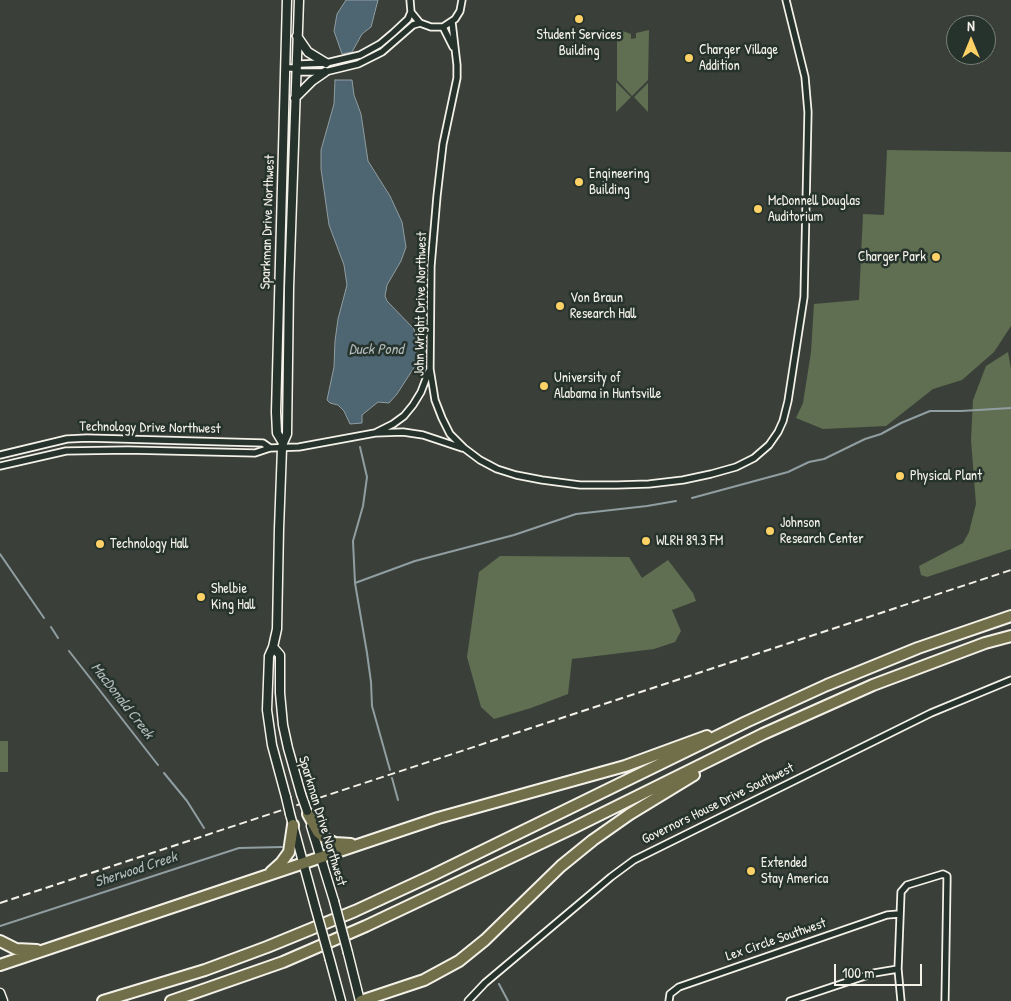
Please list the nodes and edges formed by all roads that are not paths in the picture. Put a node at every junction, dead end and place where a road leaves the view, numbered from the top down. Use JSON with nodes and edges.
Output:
{"nodes":[{"id":1,"x":287,"y":0,"type":"edge"},
{"id":2,"x":299,"y":0,"type":"edge"},
{"id":3,"x":410,"y":0,"type":"edge"},
{"id":4,"x":462,"y":0,"type":"edge"},
{"id":5,"x":786,"y":0,"type":"edge"},
{"id":6,"x":411,"y":12,"type":"junction"},
{"id":7,"x":452,"y":22,"type":"junction"},
{"id":8,"x":420,"y":23,"type":"junction"},
{"id":9,"x":443,"y":27,"type":"junction"},
{"id":10,"x":297,"y":36,"type":"junction"},
{"id":11,"x":455,"y":51,"type":"junction"},
{"id":12,"x":326,"y":63,"type":"junction"},
{"id":13,"x":285,"y":68,"type":"junction"},
{"id":14,"x":296,"y":68,"type":"junction"},
{"id":15,"x":325,"y":72,"type":"junction"},
{"id":16,"x":295,"y":98,"type":"junction"},
{"id":17,"x":430,"y":368,"type":"junction"},
{"id":18,"x":375,"y":433,"type":"junction"},
{"id":19,"x":283,"y":445,"type":"junction"},
{"id":20,"x":270,"y":448,"type":"junction"},
{"id":21,"x":464,"y":448,"type":"junction"},
{"id":22,"x":0,"y":455,"type":"edge"},
{"id":23,"x":0,"y":466,"type":"edge"},
{"id":24,"x":1011,"y":616,"type":"edge"},
{"id":25,"x":1011,"y":636,"type":"edge"},
{"id":26,"x":273,"y":647,"type":"junction"},
{"id":27,"x":1011,"y":680,"type":"edge"},
{"id":28,"x":746,"y":722,"type":"junction"},
{"id":29,"x":726,"y":753,"type":"junction"},
{"id":30,"x":307,"y":812,"type":"junction"},
{"id":31,"x":293,"y":825,"type":"junction"},
{"id":32,"x":367,"y":842,"type":"junction"},
{"id":33,"x":320,"y":857,"type":"junction"},
{"id":34,"x":302,"y":864,"type":"junction"},
{"id":35,"x":268,"y":875,"type":"junction"},
{"id":36,"x":899,"y":914,"type":"junction"},
{"id":37,"x":0,"y":941,"type":"edge"},
{"id":38,"x":45,"y":950,"type":"junction"},
{"id":39,"x":0,"y":966,"type":"edge"},
{"id":40,"x":898,"y":969,"type":"junction"},
{"id":41,"x":0,"y":993,"type":"edge"},
{"id":42,"x":388,"y":993,"type":"junction"},
{"id":43,"x":3,"y":1001,"type":"edge"},
{"id":44,"x":103,"y":1001,"type":"edge"},
{"id":45,"x":171,"y":1001,"type":"edge"},
{"id":46,"x":341,"y":1001,"type":"edge"},
{"id":47,"x":361,"y":1001,"type":"edge"},
{"id":48,"x":381,"y":1001,"type":"edge"},
{"id":49,"x":468,"y":1001,"type":"edge"},
{"id":50,"x":669,"y":1001,"type":"edge"},
{"id":51,"x":790,"y":1001,"type":"edge"},
{"id":52,"x":901,"y":1001,"type":"edge"},
{"id":53,"x":945,"y":1001,"type":"edge"}],
"edges":[{"from":1,"to":13,"type":"main road","name":"Sparkman Drive Northwest"},
{"from":2,"to":10,"type":"main road","name":"Sparkman Drive Northwest"},
{"from":3,"to":6,"type":"street"},
{"from":4,"to":7,"type":"street"},
{"from":5,"to":21,"type":"street","name":"John Wright Drive Northwest"},
{"from":6,"to":8,"type":"street"},
{"from":6,"to":12,"type":"street"},
{"from":7,"to":9,"type":"street"},
{"from":7,"to":11,"type":"street","name":"John Wright Drive Northwest"},
{"from":8,"to":9,"type":"street"},
{"from":8,"to":15,"type":"street"},
{"from":9,"to":11,"type":"street","name":"John Wright Drive Northwest"},
{"from":10,"to":12,"type":"main road"},
{"from":10,"to":14,"type":"main road","name":"Sparkman Drive Northwest"},
{"from":11,"to":17,"type":"street","name":"John Wright Drive Northwest"},
{"from":12,"to":14,"type":"street"},
{"from":13,"to":14,"type":"street"},
{"from":13,"to":19,"type":"main road","name":"Sparkman Drive Northwest"},
{"from":14,"to":15,"type":"street"},
{"from":14,"to":16,"type":"main road","name":"Sparkman Drive Northwest"},
{"from":15,"to":16,"type":"main road"},
{"from":16,"to":19,"type":"main road","name":"Sparkman Drive Northwest"},
{"from":17,"to":18,"type":"street"},
{"from":17,"to":21,"type":"street","name":"John Wright Drive Northwest"},
{"from":18,"to":19,"type":"street","name":"Technology Drive Northwest"},
{"from":18,"to":21,"type":"street","name":"Technology Drive Northwest"},
{"from":19,"to":20,"type":"street","name":"Technology Drive Northwest"},
{"from":19,"to":26,"type":"main road","name":"Sparkman Drive Northwest"},
{"from":20,"to":22,"type":"street","name":"Technology Drive Northwest"},
{"from":20,"to":23,"type":"street","name":"Technology Drive Northwest"},
{"from":24,"to":28,"type":"highway"},
{"from":25,"to":29,"type":"highway"},
{"from":26,"to":30,"type":"main road","name":"Sparkman Drive Northwest","bridge":true},
{"from":26,"to":31,"type":"main road","name":"Sparkman Drive Northwest","bridge":true},
{"from":27,"to":49,"type":"street","name":"Governors House Drive Southwest"},
{"from":28,"to":32,"type":"highway"},
{"from":28,"to":44,"type":"highway"},
{"from":29,"to":42,"type":"highway"},
{"from":29,"to":45,"type":"highway"},
{"from":30,"to":32,"type":"highway"},
{"from":30,"to":33,"type":"main road","name":"Sparkman Drive Northwest"},
{"from":31,"to":34,"type":"main road","name":"Sparkman Drive Northwest"},
{"from":31,"to":35,"type":"highway"},
{"from":32,"to":33,"type":"highway"},
{"from":33,"to":34,"type":"highway"},
{"from":33,"to":47,"type":"main road","name":"Sparkman Drive Northwest","bridge":true},
{"from":34,"to":35,"type":"highway"},
{"from":34,"to":46,"type":"main road","name":"Sparkman Drive Northwest","bridge":true},
{"from":35,"to":38,"type":"highway"},
{"from":36,"to":40,"type":"street"},
{"from":36,"to":50,"type":"street","name":"Lex Circle Southwest"},
{"from":36,"to":53,"type":"street"},
{"from":37,"to":38,"type":"highway"},
{"from":38,"to":39,"type":"highway"},
{"from":40,"to":51,"type":"street"},
{"from":40,"to":52,"type":"street"},
{"from":41,"to":43,"type":"main road"},
{"from":42,"to":47,"type":"highway"},
{"from":42,"to":48,"type":"highway"}]}
